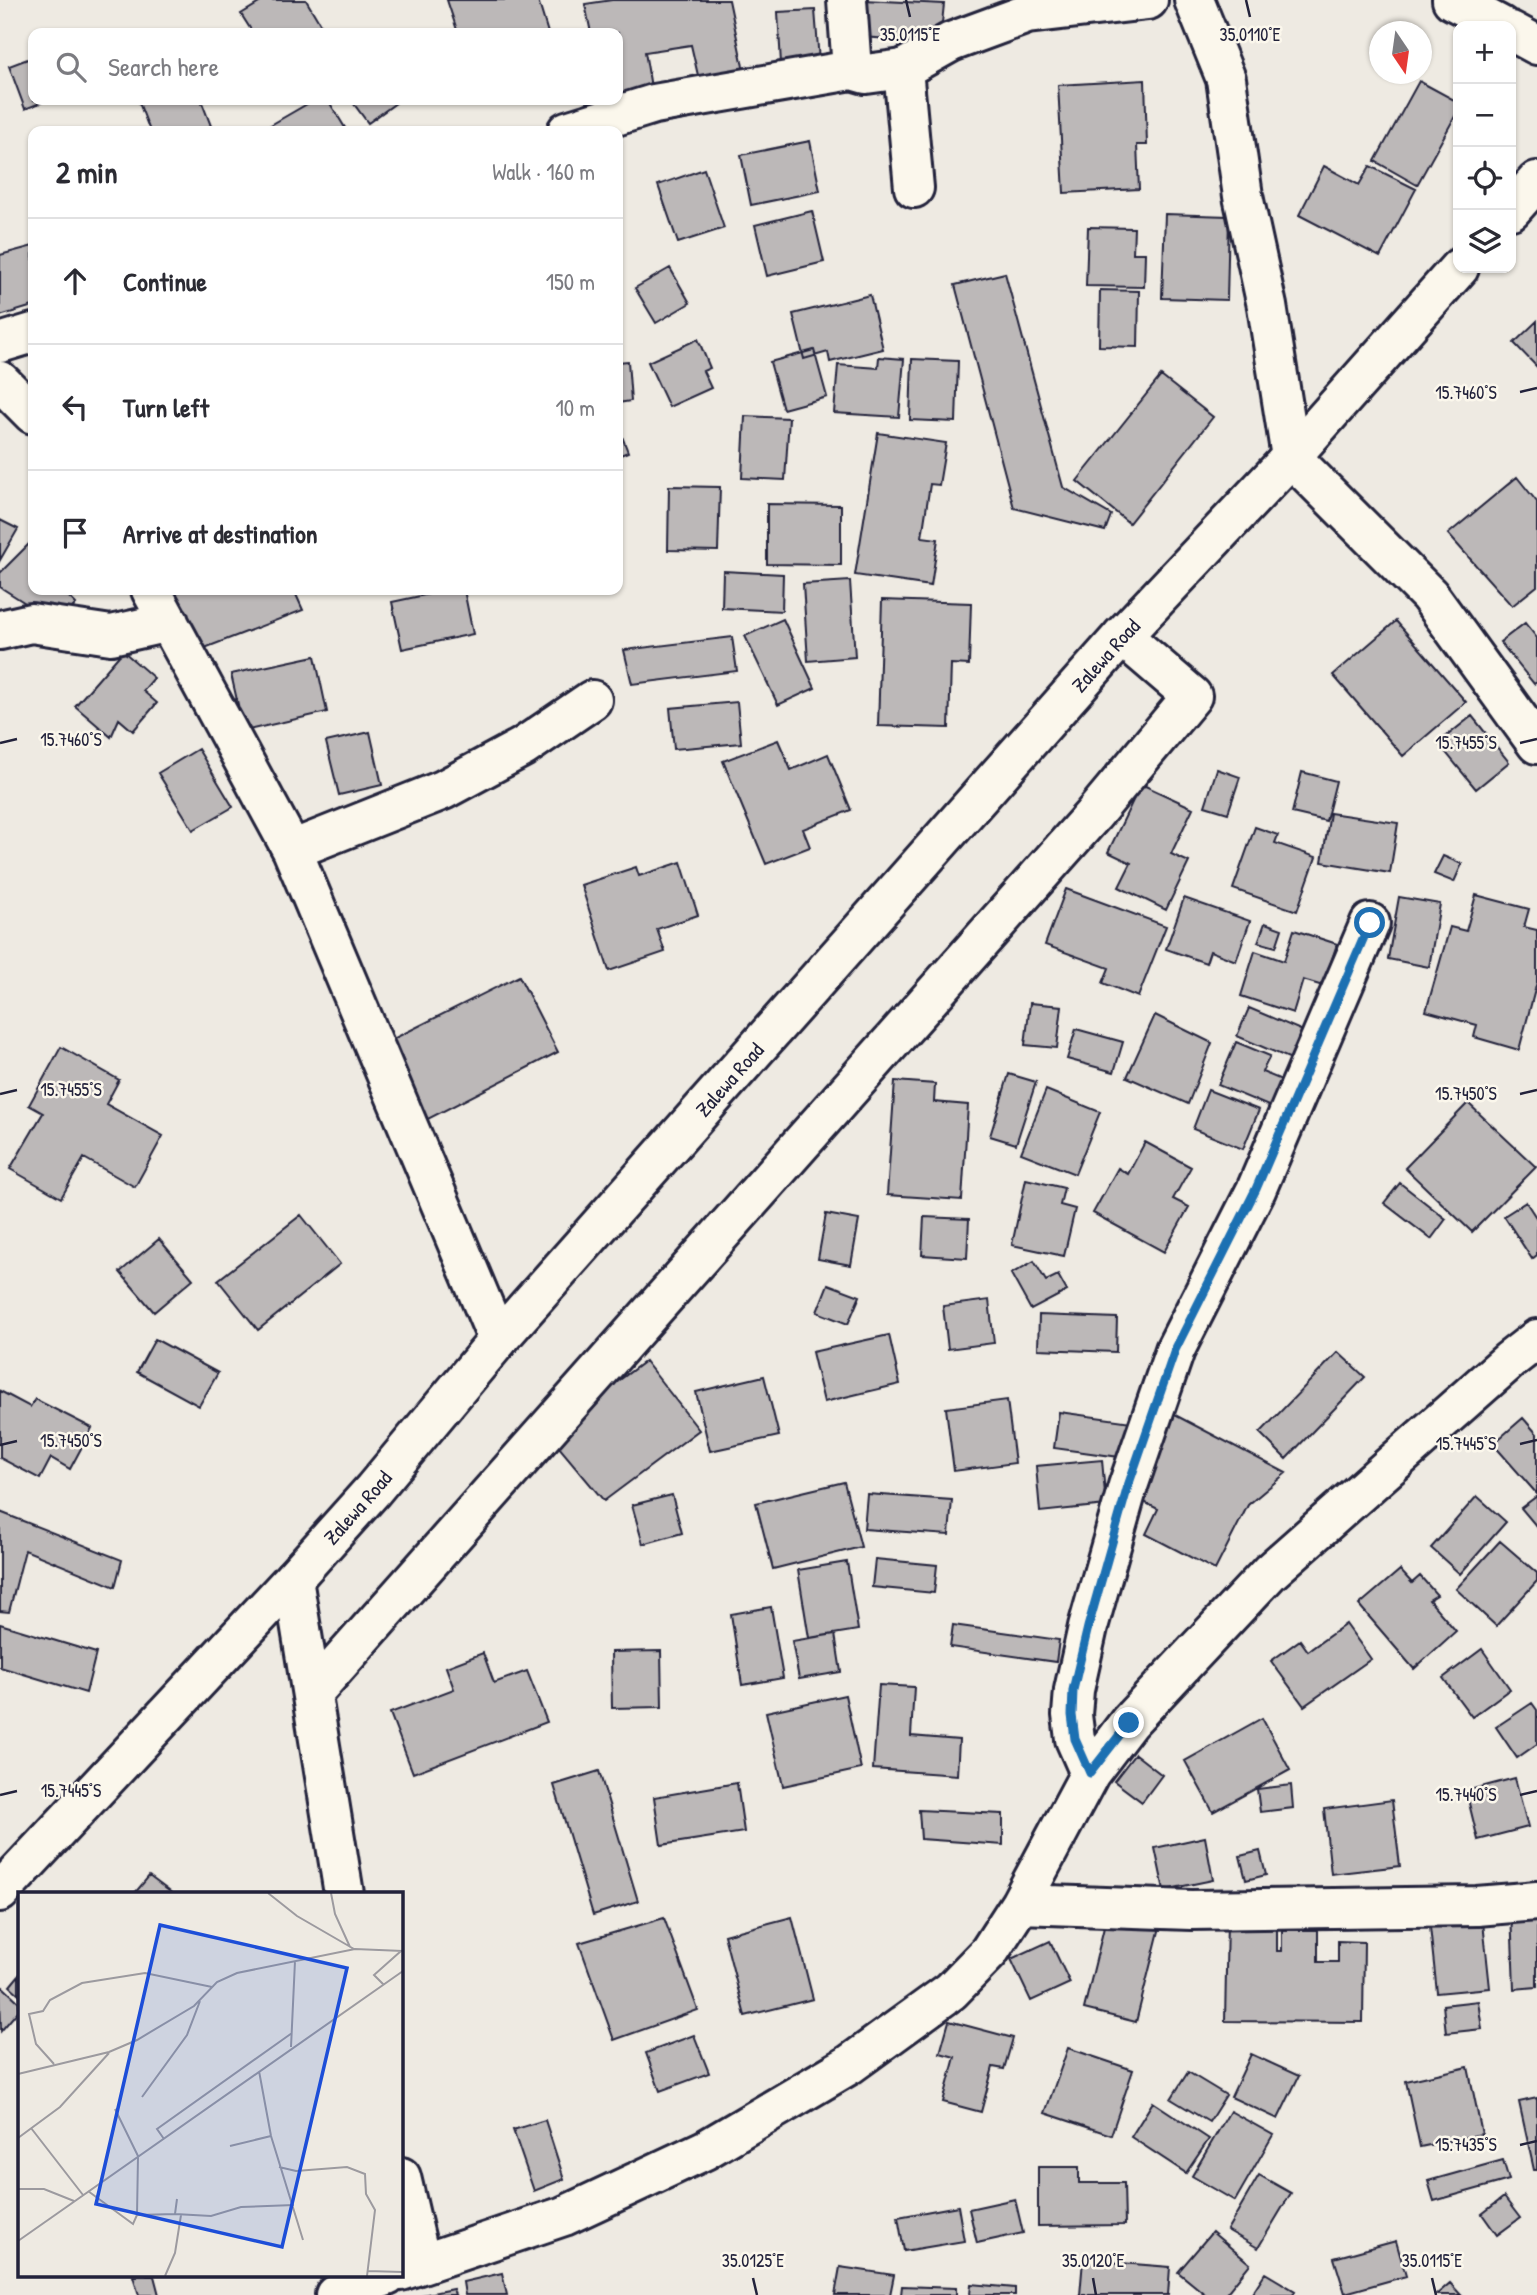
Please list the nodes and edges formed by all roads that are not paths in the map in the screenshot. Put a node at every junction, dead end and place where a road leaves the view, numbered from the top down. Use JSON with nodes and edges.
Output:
{"nodes":[{"id":1,"x":847,"y":0,"type":"edge"},
{"id":2,"x":1148,"y":0,"type":"edge"},
{"id":3,"x":1194,"y":0,"type":"edge"},
{"id":4,"x":1452,"y":0,"type":"edge"},
{"id":5,"x":1492,"y":21,"type":"edge"},
{"id":6,"x":1516,"y":34,"type":"edge"},
{"id":7,"x":1537,"y":45,"type":"edge"},
{"id":8,"x":903,"y":69,"type":"junction"},
{"id":9,"x":852,"y":70,"type":"junction"},
{"id":10,"x":583,"y":126,"type":"edge"},
{"id":11,"x":1537,"y":181,"type":"edge"},
{"id":12,"x":914,"y":188,"type":"dead end"},
{"id":13,"x":1516,"y":204,"type":"edge"},
{"id":14,"x":1455,"y":273,"type":"edge"},
{"id":15,"x":28,"y":335,"type":"edge"},
{"id":16,"x":0,"y":343,"type":"edge"},
{"id":17,"x":0,"y":381,"type":"edge"},
{"id":18,"x":28,"y":409,"type":"edge"},
{"id":19,"x":1291,"y":457,"type":"junction"},
{"id":20,"x":160,"y":606,"type":"edge"},
{"id":21,"x":0,"y":630,"type":"edge"},
{"id":22,"x":1122,"y":636,"type":"junction"},
{"id":23,"x":592,"y":700,"type":"dead end"},
{"id":24,"x":1537,"y":744,"type":"edge"},
{"id":25,"x":292,"y":850,"type":"junction"},
{"id":26,"x":1370,"y":923,"type":"dead end"},
{"id":27,"x":1537,"y":1339,"type":"edge"},
{"id":28,"x":498,"y":1340,"type":"junction"},
{"id":29,"x":293,"y":1579,"type":"junction"},
{"id":30,"x":312,"y":1694,"type":"junction"},
{"id":31,"x":1090,"y":1773,"type":"junction"},
{"id":32,"x":0,"y":1892,"type":"edge"},
{"id":33,"x":344,"y":1892,"type":"edge"},
{"id":34,"x":1537,"y":1902,"type":"edge"},
{"id":35,"x":1020,"y":1904,"type":"junction"},
{"id":36,"x":402,"y":2224,"type":"edge"},
{"id":37,"x":403,"y":2270,"type":"edge"},
{"id":38,"x":381,"y":2278,"type":"edge"},
{"id":39,"x":335,"y":2295,"type":"edge"}],
"edges":[{"from":1,"to":9,"type":"main road"},
{"from":2,"to":8,"type":"main road"},
{"from":3,"to":19,"type":"main road"},
{"from":4,"to":5,"type":"main road"},
{"from":6,"to":7,"type":"main road"},
{"from":8,"to":9,"type":"main road"},
{"from":8,"to":12,"type":"main road"},
{"from":9,"to":10,"type":"main road"},
{"from":11,"to":13,"type":"main road"},
{"from":14,"to":19,"type":"main road","name":"Zalewa Road"},
{"from":15,"to":16,"type":"main road"},
{"from":17,"to":18,"type":"main road"},
{"from":19,"to":22,"type":"main road","name":"Zalewa Road"},
{"from":19,"to":24,"type":"main road"},
{"from":20,"to":21,"type":"main road"},
{"from":20,"to":25,"type":"main road"},
{"from":22,"to":28,"type":"main road","name":"Zalewa Road"},
{"from":22,"to":30,"type":"main road"},
{"from":23,"to":25,"type":"main road"},
{"from":25,"to":28,"type":"main road"},
{"from":26,"to":31,"type":"main road"},
{"from":27,"to":31,"type":"main road"},
{"from":28,"to":29,"type":"main road","name":"Zalewa Road"},
{"from":29,"to":30,"type":"main road"},
{"from":29,"to":32,"type":"main road","name":"Zalewa Road"},
{"from":30,"to":33,"type":"main road"},
{"from":31,"to":35,"type":"main road"},
{"from":34,"to":35,"type":"main road"},
{"from":35,"to":37,"type":"main road"},
{"from":36,"to":37,"type":"main road"},
{"from":38,"to":39,"type":"main road"}]}
